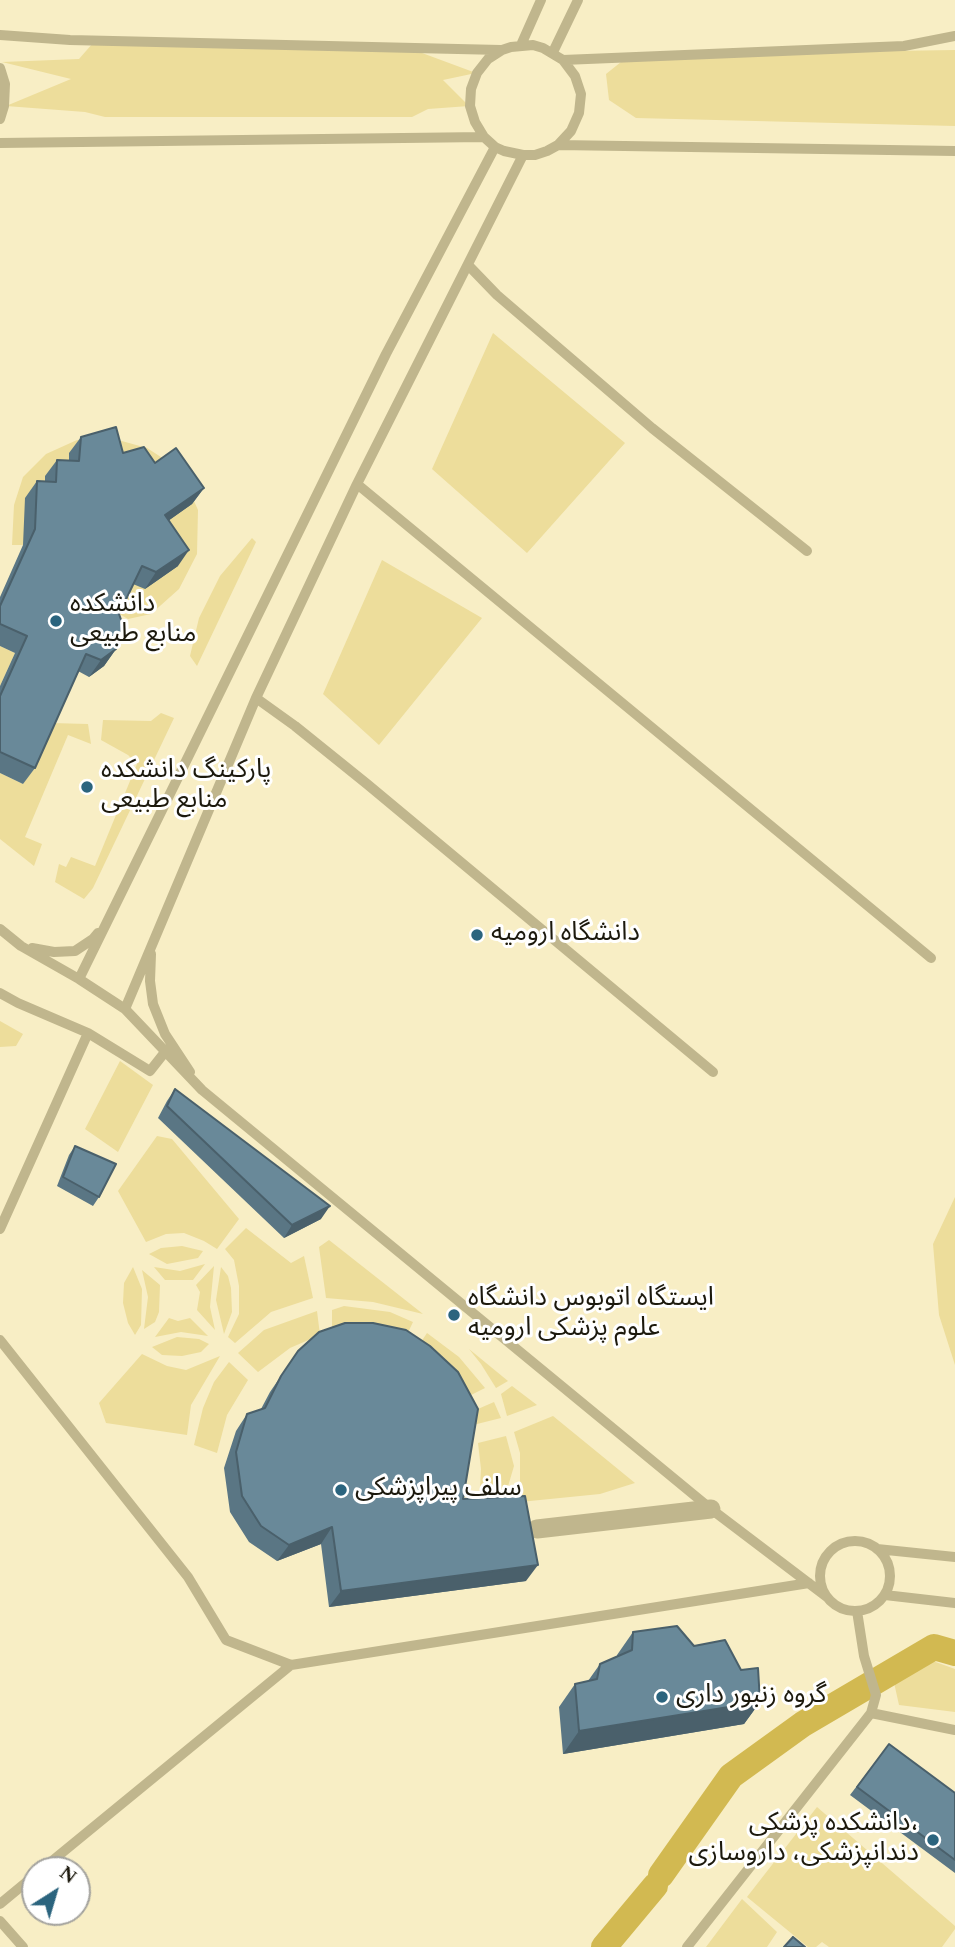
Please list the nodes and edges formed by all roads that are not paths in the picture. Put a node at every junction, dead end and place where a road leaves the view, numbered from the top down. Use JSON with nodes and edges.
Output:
{"nodes":[{"id":1,"x":541,"y":0,"type":"edge"},
{"id":2,"x":578,"y":0,"type":"edge"},
{"id":3,"x":0,"y":35,"type":"edge"},
{"id":4,"x":955,"y":36,"type":"edge"},
{"id":5,"x":521,"y":45,"type":"junction"},
{"id":6,"x":502,"y":50,"type":"junction"},
{"id":7,"x":553,"y":52,"type":"junction"},
{"id":8,"x":564,"y":60,"type":"junction"},
{"id":9,"x":0,"y":68,"type":"edge"},
{"id":10,"x":0,"y":118,"type":"edge"},
{"id":11,"x":484,"y":137,"type":"junction"},
{"id":12,"x":0,"y":143,"type":"edge"},
{"id":13,"x":558,"y":145,"type":"junction"},
{"id":14,"x":495,"y":147,"type":"junction"},
{"id":15,"x":955,"y":151,"type":"edge"},
{"id":16,"x":523,"y":155,"type":"junction"},
{"id":17,"x":469,"y":265,"type":"junction"},
{"id":18,"x":357,"y":484,"type":"junction"},
{"id":19,"x":807,"y":551,"type":"dead end"},
{"id":20,"x":256,"y":698,"type":"junction"},
{"id":21,"x":105,"y":924,"type":"junction"},
{"id":22,"x":0,"y":931,"type":"edge"},
{"id":23,"x":21,"y":946,"type":"junction"},
{"id":24,"x":152,"y":947,"type":"junction"},
{"id":25,"x":931,"y":958,"type":"dead end"},
{"id":26,"x":79,"y":979,"type":"junction"},
{"id":27,"x":0,"y":993,"type":"edge"},
{"id":28,"x":125,"y":1009,"type":"junction"},
{"id":29,"x":88,"y":1033,"type":"junction"},
{"id":30,"x":165,"y":1052,"type":"junction"},
{"id":31,"x":713,"y":1072,"type":"dead end"},
{"id":32,"x":202,"y":1090,"type":"junction"},
{"id":33,"x":0,"y":1229,"type":"edge"},
{"id":34,"x":0,"y":1340,"type":"edge"},
{"id":35,"x":711,"y":1509,"type":"junction"},
{"id":36,"x":537,"y":1529,"type":"dead end"},
{"id":37,"x":877,"y":1549,"type":"junction"},
{"id":38,"x":955,"y":1556,"type":"edge"},
{"id":39,"x":809,"y":1583,"type":"junction"},
{"id":40,"x":885,"y":1595,"type":"junction"},
{"id":41,"x":827,"y":1597,"type":"junction"},
{"id":42,"x":955,"y":1603,"type":"edge"},
{"id":43,"x":857,"y":1611,"type":"junction"},
{"id":44,"x":291,"y":1665,"type":"junction"},
{"id":45,"x":871,"y":1713,"type":"junction"},
{"id":46,"x":955,"y":1730,"type":"edge"},
{"id":47,"x":58,"y":1856,"type":"edge"},
{"id":48,"x":21,"y":1887,"type":"edge"},
{"id":49,"x":0,"y":1904,"type":"edge"},
{"id":50,"x":0,"y":1921,"type":"edge"},
{"id":51,"x":23,"y":1947,"type":"edge"},
{"id":52,"x":687,"y":1947,"type":"edge"}],
"edges":[{"from":1,"to":5,"type":"lane"},
{"from":2,"to":7,"type":"lane"},
{"from":3,"to":6,"type":"lane"},
{"from":4,"to":8,"type":"lane"},
{"from":5,"to":6,"type":"lane"},
{"from":5,"to":7,"type":"lane"},
{"from":6,"to":11,"type":"lane"},
{"from":7,"to":8,"type":"lane"},
{"from":8,"to":13,"type":"lane"},
{"from":9,"to":10,"type":"lane"},
{"from":11,"to":12,"type":"lane"},
{"from":11,"to":14,"type":"lane"},
{"from":13,"to":15,"type":"lane"},
{"from":13,"to":16,"type":"lane"},
{"from":14,"to":16,"type":"lane"},
{"from":14,"to":21,"type":"lane"},
{"from":16,"to":17,"type":"lane"},
{"from":17,"to":18,"type":"lane"},
{"from":17,"to":19,"type":"lane"},
{"from":18,"to":20,"type":"lane"},
{"from":18,"to":25,"type":"lane"},
{"from":20,"to":24,"type":"lane"},
{"from":20,"to":31,"type":"lane"},
{"from":21,"to":23,"type":"lane"},
{"from":21,"to":26,"type":"lane"},
{"from":22,"to":23,"type":"lane"},
{"from":23,"to":26,"type":"lane"},
{"from":24,"to":28,"type":"lane"},
{"from":24,"to":32,"type":"lane"},
{"from":26,"to":28,"type":"lane"},
{"from":27,"to":29,"type":"lane"},
{"from":28,"to":30,"type":"lane"},
{"from":29,"to":30,"type":"lane"},
{"from":29,"to":33,"type":"lane"},
{"from":30,"to":32,"type":"lane"},
{"from":32,"to":35,"type":"lane"},
{"from":34,"to":44,"type":"lane"},
{"from":35,"to":36,"type":"street"},
{"from":35,"to":39,"type":"lane"},
{"from":37,"to":38,"type":"lane"},
{"from":37,"to":40,"type":"lane"},
{"from":37,"to":41,"type":"lane"},
{"from":39,"to":41,"type":"lane"},
{"from":39,"to":44,"type":"lane"},
{"from":40,"to":42,"type":"lane"},
{"from":40,"to":43,"type":"lane"},
{"from":41,"to":43,"type":"lane"},
{"from":43,"to":45,"type":"lane"},
{"from":44,"to":47,"type":"lane"},
{"from":45,"to":46,"type":"lane"},
{"from":45,"to":52,"type":"lane"},
{"from":48,"to":49,"type":"lane"},
{"from":50,"to":51,"type":"lane"}]}
